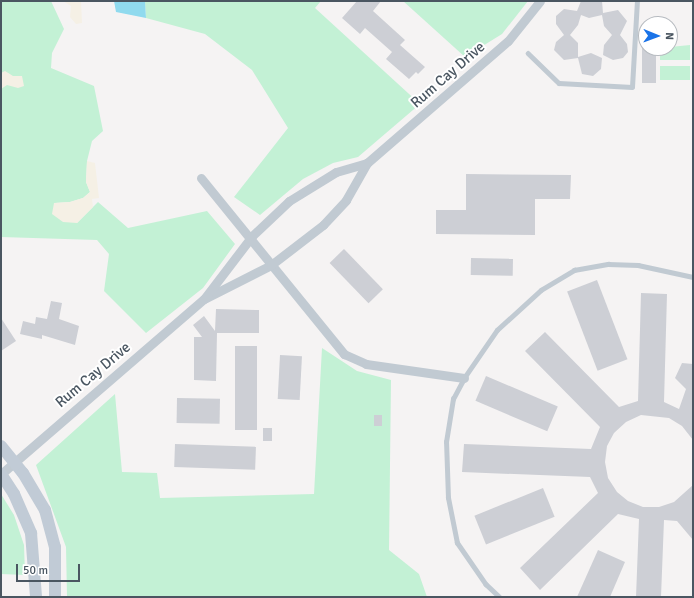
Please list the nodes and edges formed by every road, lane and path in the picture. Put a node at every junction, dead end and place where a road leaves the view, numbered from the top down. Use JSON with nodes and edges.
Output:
{"nodes":[{"id":1,"x":540,"y":1,"type":"edge"},
{"id":2,"x":637,"y":1,"type":"edge"},
{"id":3,"x":528,"y":53,"type":"dead end"},
{"id":4,"x":368,"y":162,"type":"junction"},
{"id":5,"x":201,"y":178,"type":"dead end"},
{"id":6,"x":252,"y":236,"type":"junction"},
{"id":7,"x":271,"y":265,"type":"junction"},
{"id":8,"x":693,"y":277,"type":"edge"},
{"id":9,"x":204,"y":299,"type":"junction"},
{"id":10,"x":464,"y":378,"type":"junction"},
{"id":11,"x":1,"y":446,"type":"edge"},
{"id":12,"x":15,"y":462,"type":"junction"},
{"id":13,"x":1,"y":474,"type":"edge"},
{"id":14,"x":36,"y":597,"type":"edge"},
{"id":15,"x":55,"y":597,"type":"edge"},
{"id":16,"x":499,"y":597,"type":"edge"}],
"edges":[{"from":1,"to":4,"type":"street","name":"Rum Cay Drive"},
{"from":2,"to":3,"type":"lane"},
{"from":4,"to":6,"type":"street","name":"Rum Cay Drive"},
{"from":4,"to":7,"type":"street","name":"Rum Cay Drive"},
{"from":5,"to":6,"type":"street"},
{"from":6,"to":7,"type":"street"},
{"from":6,"to":9,"type":"street","name":"Rum Cay Drive"},
{"from":7,"to":9,"type":"street","name":"Rum Cay Drive"},
{"from":7,"to":10,"type":"street"},
{"from":8,"to":10,"type":"lane"},
{"from":9,"to":12,"type":"street","name":"Rum Cay Drive"},
{"from":10,"to":16,"type":"lane"},
{"from":11,"to":12,"type":"street"},
{"from":12,"to":13,"type":"street","name":"Rum Cay Drive"},
{"from":12,"to":15,"type":"street"},
{"from":13,"to":14,"type":"street"}]}
